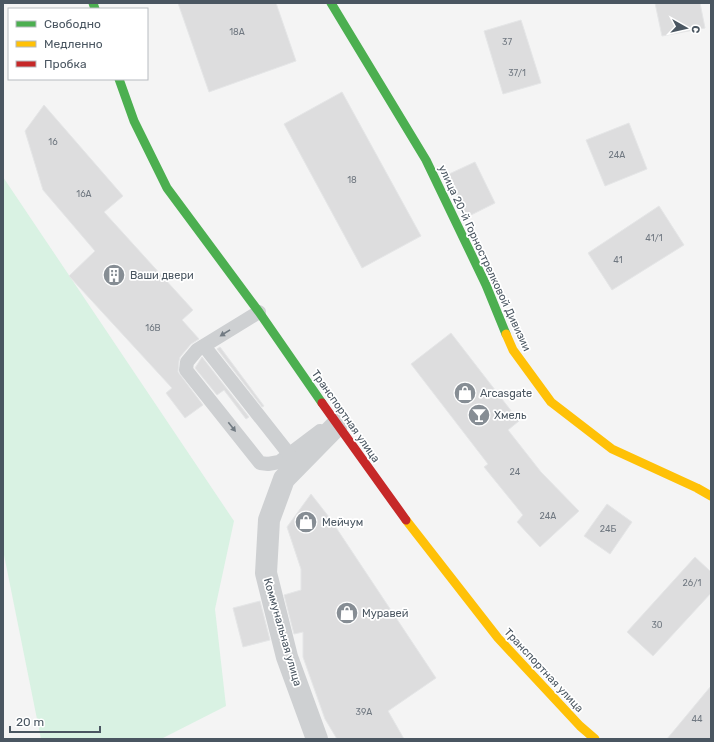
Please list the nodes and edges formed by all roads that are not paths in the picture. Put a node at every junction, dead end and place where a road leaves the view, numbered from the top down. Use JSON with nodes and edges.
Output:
{"nodes":[{"id":1,"x":331,"y":3,"type":"edge"},
{"id":2,"x":118,"y":80,"type":"edge"},
{"id":3,"x":259,"y":312,"type":"junction"},
{"id":4,"x":204,"y":346,"type":"junction"},
{"id":5,"x":335,"y":423,"type":"junction"},
{"id":6,"x":289,"y":454,"type":"junction"},
{"id":7,"x":711,"y":496,"type":"edge"},
{"id":8,"x":317,"y":739,"type":"edge"},
{"id":9,"x":595,"y":739,"type":"edge"}],
"edges":[{"from":1,"to":7,"type":"main road","name":"улица 20-й Горнострелковой Дивизии"},
{"from":2,"to":3,"type":"main road","name":"Транспортная улица"},
{"from":3,"to":4,"type":"lane","one_way":true},
{"from":3,"to":5,"type":"main road","name":"Транспортная улица"},
{"from":4,"to":6,"type":"lane"},
{"from":4,"to":6,"type":"lane","one_way":true},
{"from":5,"to":6,"type":"lane"},
{"from":5,"to":8,"type":"street","name":"Коммунальная улица"},
{"from":5,"to":9,"type":"main road","name":"Транспортная улица"}]}
